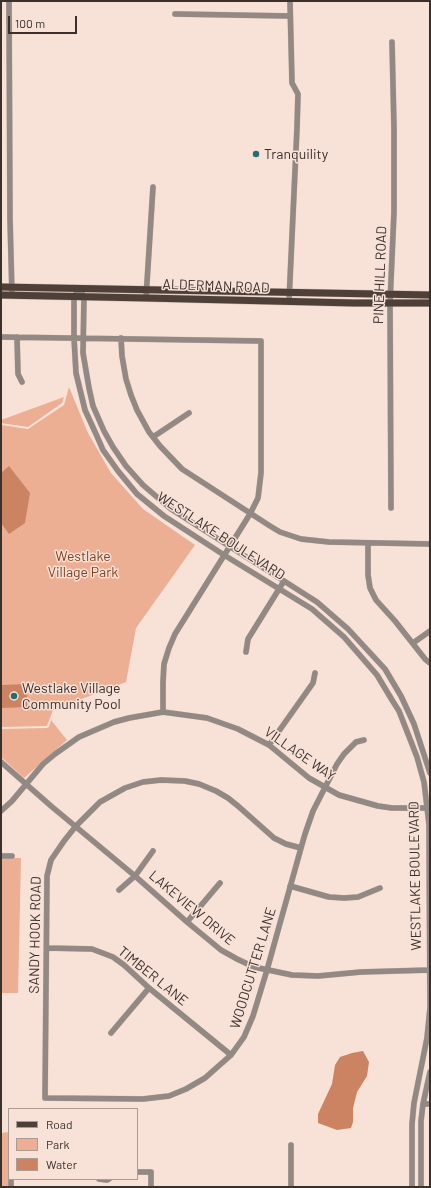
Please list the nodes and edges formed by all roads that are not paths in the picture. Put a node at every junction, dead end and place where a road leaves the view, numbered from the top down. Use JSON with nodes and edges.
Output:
{"nodes":[{"id":1,"x":9,"y":1,"type":"edge"},
{"id":2,"x":290,"y":1,"type":"edge"},
{"id":3,"x":175,"y":14,"type":"dead end"},
{"id":4,"x":290,"y":16,"type":"junction"},
{"id":5,"x":392,"y":42,"type":"dead end"},
{"id":6,"x":154,"y":187,"type":"dead end"},
{"id":7,"x":1,"y":287,"type":"edge"},
{"id":8,"x":12,"y":287,"type":"junction"},
{"id":9,"x":80,"y":289,"type":"junction"},
{"id":10,"x":290,"y":293,"type":"junction"},
{"id":11,"x":146,"y":294,"type":"junction"},
{"id":12,"x":1,"y":295,"type":"edge"},
{"id":13,"x":12,"y":295,"type":"junction"},
{"id":14,"x":391,"y":295,"type":"junction"},
{"id":15,"x":430,"y":295,"type":"edge"},
{"id":16,"x":74,"y":296,"type":"junction"},
{"id":17,"x":84,"y":297,"type":"junction"},
{"id":18,"x":289,"y":301,"type":"junction"},
{"id":19,"x":390,"y":303,"type":"junction"},
{"id":20,"x":430,"y":303,"type":"edge"},
{"id":21,"x":1,"y":337,"type":"edge"},
{"id":22,"x":17,"y":337,"type":"junction"},
{"id":23,"x":74,"y":338,"type":"junction"},
{"id":24,"x":83,"y":338,"type":"junction"},
{"id":25,"x":121,"y":338,"type":"junction"},
{"id":26,"x":22,"y":382,"type":"dead end"},
{"id":27,"x":189,"y":413,"type":"dead end"},
{"id":28,"x":153,"y":437,"type":"junction"},
{"id":29,"x":391,"y":508,"type":"dead end"},
{"id":30,"x":250,"y":514,"type":"junction"},
{"id":31,"x":368,"y":542,"type":"junction"},
{"id":32,"x":430,"y":544,"type":"edge"},
{"id":33,"x":229,"y":546,"type":"junction"},
{"id":34,"x":224,"y":555,"type":"junction"},
{"id":35,"x":284,"y":581,"type":"junction"},
{"id":36,"x":279,"y":589,"type":"junction"},
{"id":37,"x":430,"y":631,"type":"edge"},
{"id":38,"x":413,"y":643,"type":"junction"},
{"id":39,"x":246,"y":652,"type":"dead end"},
{"id":40,"x":430,"y":663,"type":"edge"},
{"id":41,"x":315,"y":673,"type":"dead end"},
{"id":42,"x":163,"y":712,"type":"junction"},
{"id":43,"x":364,"y":740,"type":"dead end"},
{"id":44,"x":269,"y":745,"type":"junction"},
{"id":45,"x":1,"y":762,"type":"edge"},
{"id":46,"x":430,"y":773,"type":"edge"},
{"id":47,"x":26,"y":784,"type":"junction"},
{"id":48,"x":326,"y":788,"type":"junction"},
{"id":49,"x":429,"y":809,"type":"edge"},
{"id":50,"x":1,"y":812,"type":"edge"},
{"id":51,"x":76,"y":826,"type":"junction"},
{"id":52,"x":301,"y":848,"type":"junction"},
{"id":53,"x":153,"y":851,"type":"dead end"},
{"id":54,"x":1,"y":856,"type":"edge"},
{"id":55,"x":12,"y":856,"type":"dead end"},
{"id":56,"x":430,"y":874,"type":"edge"},
{"id":57,"x":135,"y":876,"type":"junction"},
{"id":58,"x":220,"y":883,"type":"dead end"},
{"id":59,"x":290,"y":886,"type":"junction"},
{"id":60,"x":380,"y":888,"type":"dead end"},
{"id":61,"x":119,"y":890,"type":"dead end"},
{"id":62,"x":187,"y":922,"type":"junction"},
{"id":63,"x":47,"y":948,"type":"junction"},
{"id":64,"x":267,"y":970,"type":"junction"},
{"id":65,"x":430,"y":970,"type":"edge"},
{"id":66,"x":149,"y":988,"type":"junction"},
{"id":67,"x":111,"y":1033,"type":"dead end"},
{"id":68,"x":231,"y":1055,"type":"junction"},
{"id":69,"x":430,"y":1072,"type":"edge"},
{"id":70,"x":45,"y":1098,"type":"joint"},
{"id":71,"x":423,"y":1104,"type":"junction"},
{"id":72,"x":430,"y":1104,"type":"edge"},
{"id":73,"x":291,"y":1145,"type":"dead end"},
{"id":74,"x":138,"y":1172,"type":"edge"},
{"id":75,"x":412,"y":1178,"type":"junction"},
{"id":76,"x":421,"y":1178,"type":"junction"},
{"id":77,"x":151,"y":1187,"type":"edge"},
{"id":78,"x":291,"y":1187,"type":"edge"},
{"id":79,"x":412,"y":1187,"type":"edge"},
{"id":80,"x":421,"y":1187,"type":"edge"}],
"edges":[{"from":1,"to":8,"type":"street"},
{"from":2,"to":4,"type":"street"},
{"from":3,"to":4,"type":"street"},
{"from":4,"to":10,"type":"street"},
{"from":5,"to":14,"type":"street","name":"PINE HILL ROAD"},
{"from":6,"to":11,"type":"street"},
{"from":7,"to":8,"type":"main road","name":"ALDERMAN ROAD"},
{"from":8,"to":9,"type":"main road","name":"ALDERMAN ROAD"},
{"from":8,"to":13,"type":"street"},
{"from":9,"to":11,"type":"main road","name":"ALDERMAN ROAD"},
{"from":9,"to":16,"type":"street"},
{"from":9,"to":17,"type":"street","name":"WESTLAKE BOULEVARD"},
{"from":10,"to":11,"type":"main road","name":"ALDERMAN ROAD"},
{"from":10,"to":14,"type":"main road","name":"ALDERMAN ROAD"},
{"from":10,"to":18,"type":"street"},
{"from":11,"to":17,"type":"main road","name":"ALDERMAN ROAD"},
{"from":11,"to":18,"type":"main road","name":"ALDERMAN ROAD"},
{"from":12,"to":13,"type":"main road","name":"ALDERMAN ROAD"},
{"from":13,"to":16,"type":"main road","name":"ALDERMAN ROAD"},
{"from":14,"to":15,"type":"main road","name":"ALDERMAN ROAD"},
{"from":14,"to":19,"type":"street","name":"PINE HILL ROAD"},
{"from":16,"to":17,"type":"main road","name":"ALDERMAN ROAD"},
{"from":16,"to":23,"type":"street","name":"WESTLAKE BOULEVARD"},
{"from":17,"to":24,"type":"street","name":"WESTLAKE BOULEVARD"},
{"from":18,"to":19,"type":"main road","name":"ALDERMAN ROAD"},
{"from":19,"to":20,"type":"main road","name":"ALDERMAN ROAD"},
{"from":19,"to":29,"type":"street","name":"PINE HILL ROAD"},
{"from":21,"to":22,"type":"street"},
{"from":22,"to":23,"type":"street"},
{"from":22,"to":26,"type":"street"},
{"from":23,"to":24,"type":"street"},
{"from":23,"to":34,"type":"street","name":"WESTLAKE BOULEVARD"},
{"from":24,"to":25,"type":"street"},
{"from":24,"to":33,"type":"street","name":"WESTLAKE BOULEVARD"},
{"from":25,"to":28,"type":"street"},
{"from":25,"to":30,"type":"street"},
{"from":27,"to":28,"type":"street"},
{"from":28,"to":30,"type":"street"},
{"from":30,"to":31,"type":"street"},
{"from":30,"to":33,"type":"street"},
{"from":31,"to":32,"type":"street"},
{"from":31,"to":38,"type":"street"},
{"from":33,"to":34,"type":"street"},
{"from":33,"to":35,"type":"street","name":"WESTLAKE BOULEVARD"},
{"from":34,"to":36,"type":"street","name":"WESTLAKE BOULEVARD"},
{"from":34,"to":42,"type":"street"},
{"from":35,"to":36,"type":"street"},
{"from":35,"to":46,"type":"street","name":"WESTLAKE BOULEVARD"},
{"from":36,"to":39,"type":"street"},
{"from":36,"to":49,"type":"street","name":"WESTLAKE BOULEVARD"},
{"from":37,"to":38,"type":"street"},
{"from":38,"to":40,"type":"street"},
{"from":41,"to":44,"type":"street"},
{"from":42,"to":44,"type":"street","name":"VILLAGE WAY"},
{"from":42,"to":47,"type":"street","name":"VILLAGE WAY"},
{"from":43,"to":48,"type":"street","name":"WOODCUTTER LANE"},
{"from":44,"to":48,"type":"street","name":"VILLAGE WAY"},
{"from":45,"to":47,"type":"street","name":"LAKEVIEW DRIVE"},
{"from":47,"to":50,"type":"street","name":"VILLAGE WAY"},
{"from":47,"to":51,"type":"street","name":"LAKEVIEW DRIVE"},
{"from":48,"to":49,"type":"street","name":"VILLAGE WAY"},
{"from":48,"to":52,"type":"street","name":"WOODCUTTER LANE"},
{"from":49,"to":56,"type":"street","name":"WESTLAKE BOULEVARD"},
{"from":51,"to":52,"type":"street","name":"SANDY HOOK ROAD"},
{"from":51,"to":57,"type":"street","name":"LAKEVIEW DRIVE"},
{"from":51,"to":63,"type":"street","name":"SANDY HOOK ROAD"},
{"from":52,"to":59,"type":"street","name":"WOODCUTTER LANE"},
{"from":53,"to":57,"type":"street"},
{"from":54,"to":55,"type":"street"},
{"from":56,"to":65,"type":"street","name":"WESTLAKE BOULEVARD"},
{"from":57,"to":61,"type":"street"},
{"from":57,"to":62,"type":"street","name":"LAKEVIEW DRIVE"},
{"from":58,"to":62,"type":"street"},
{"from":59,"to":60,"type":"street"},
{"from":59,"to":64,"type":"street","name":"WOODCUTTER LANE"},
{"from":62,"to":64,"type":"street","name":"LAKEVIEW DRIVE"},
{"from":63,"to":66,"type":"street","name":"TIMBER LANE"},
{"from":63,"to":70,"type":"street","name":"SANDY HOOK ROAD"},
{"from":64,"to":65,"type":"street","name":"LAKEVIEW DRIVE"},
{"from":64,"to":68,"type":"street","name":"WOODCUTTER LANE"},
{"from":65,"to":75,"type":"street","name":"WESTLAKE BOULEVARD"},
{"from":66,"to":67,"type":"street"},
{"from":66,"to":68,"type":"street","name":"TIMBER LANE"},
{"from":68,"to":70,"type":"street","name":"WOODCUTTER LANE"},
{"from":69,"to":71,"type":"street"},
{"from":71,"to":72,"type":"street"},
{"from":71,"to":76,"type":"street"},
{"from":73,"to":78,"type":"street"},
{"from":74,"to":77,"type":"street"},
{"from":75,"to":76,"type":"street"},
{"from":75,"to":79,"type":"street","name":"WESTLAKE BOULEVARD"},
{"from":76,"to":80,"type":"street"}]}
